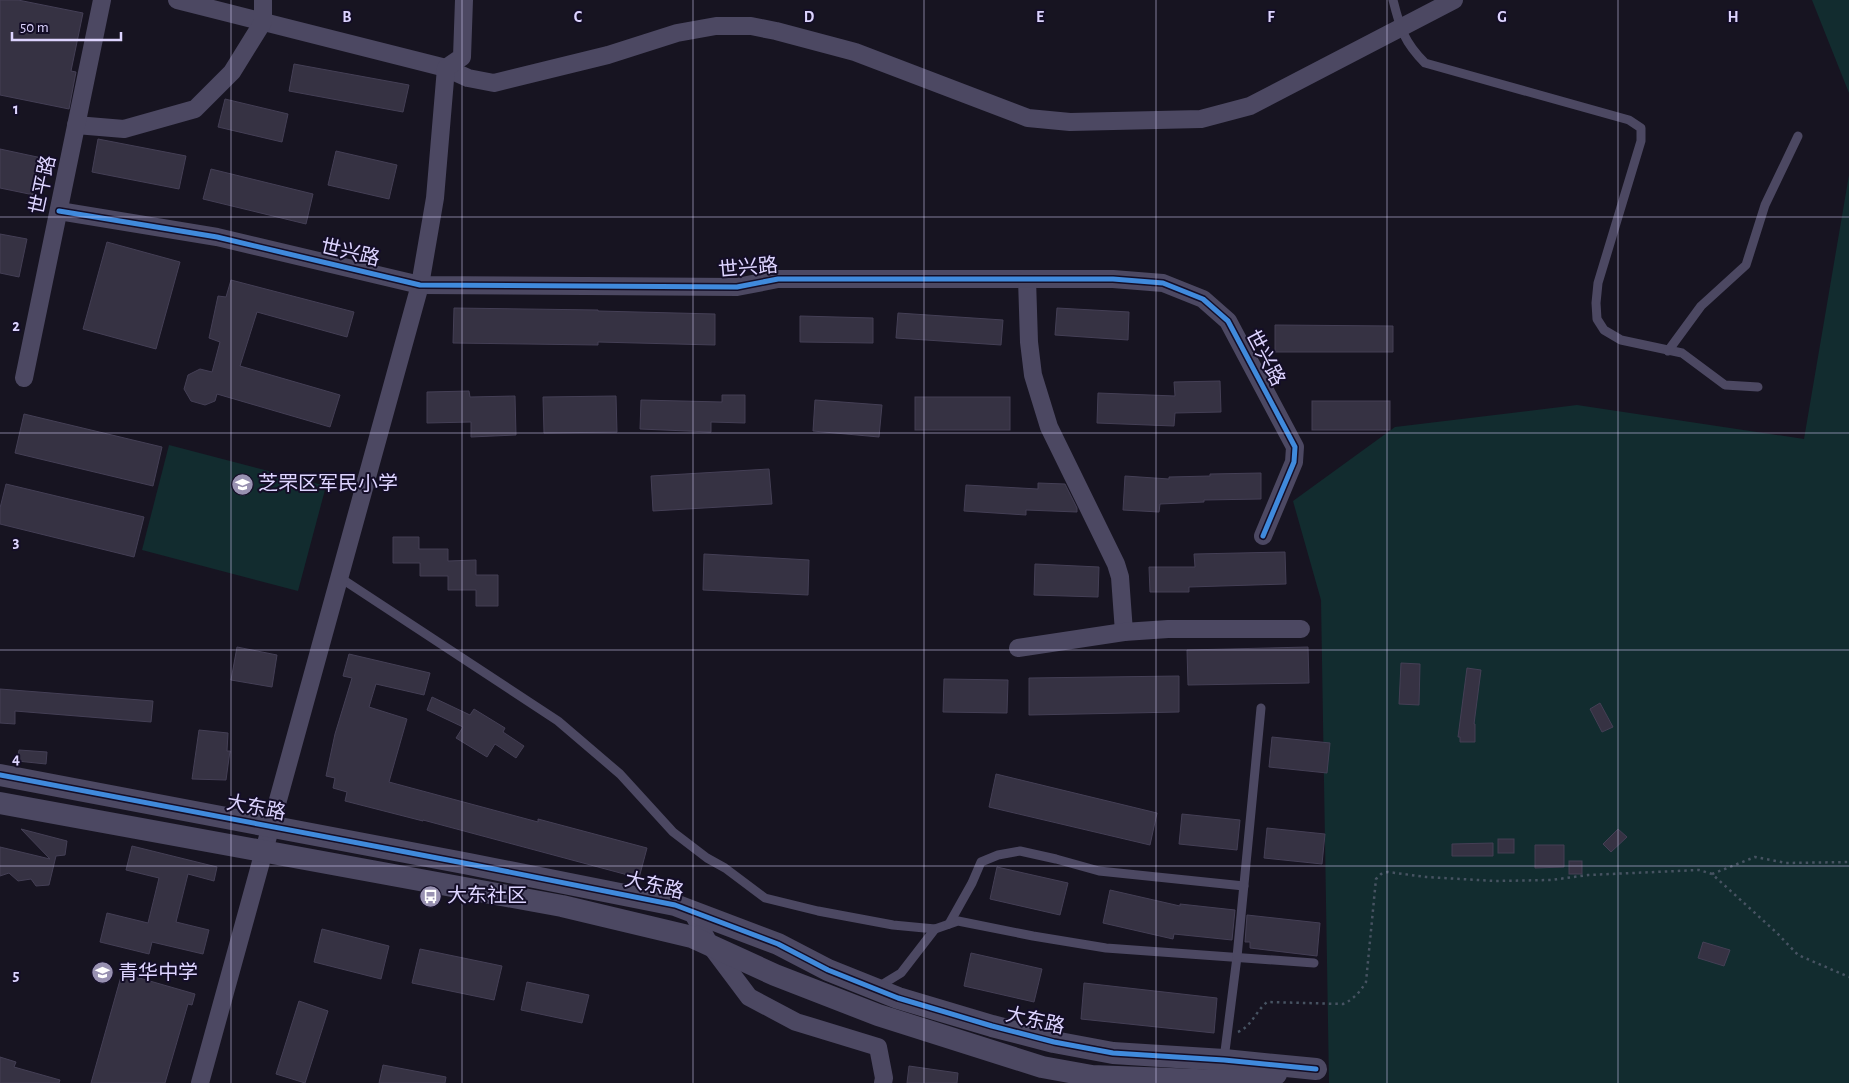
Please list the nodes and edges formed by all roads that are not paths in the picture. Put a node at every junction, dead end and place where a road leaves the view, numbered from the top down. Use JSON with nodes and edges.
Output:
{"nodes":[{"id":1,"x":102,"y":0,"type":"edge"},
{"id":2,"x":177,"y":0,"type":"edge"},
{"id":3,"x":263,"y":0,"type":"edge"},
{"id":4,"x":464,"y":0,"type":"edge"},
{"id":5,"x":1393,"y":0,"type":"edge"},
{"id":6,"x":1454,"y":0,"type":"edge"},
{"id":7,"x":263,"y":22,"type":"junction"},
{"id":8,"x":1400,"y":28,"type":"junction"},
{"id":9,"x":446,"y":68,"type":"junction"},
{"id":10,"x":76,"y":125,"type":"junction"},
{"id":11,"x":1798,"y":136,"type":"dead end"},
{"id":12,"x":59,"y":211,"type":"junction"},
{"id":13,"x":1027,"y":279,"type":"junction"},
{"id":14,"x":420,"y":285,"type":"junction"},
{"id":15,"x":1668,"y":351,"type":"junction"},
{"id":16,"x":24,"y":378,"type":"dead end"},
{"id":17,"x":1758,"y":387,"type":"dead end"},
{"id":18,"x":1263,"y":536,"type":"dead end"},
{"id":19,"x":339,"y":577,"type":"junction"},
{"id":20,"x":1301,"y":629,"type":"dead end"},
{"id":21,"x":1124,"y":632,"type":"junction"},
{"id":22,"x":1018,"y":648,"type":"dead end"},
{"id":23,"x":1260,"y":708,"type":"dead end"},
{"id":24,"x":0,"y":775,"type":"edge"},
{"id":25,"x":0,"y":803,"type":"edge"},
{"id":26,"x":264,"y":852,"type":"junction"},
{"id":27,"x":1244,"y":886,"type":"junction"},
{"id":28,"x":691,"y":910,"type":"junction"},
{"id":29,"x":949,"y":924,"type":"junction"},
{"id":30,"x":935,"y":929,"type":"junction"},
{"id":31,"x":710,"y":945,"type":"junction"},
{"id":32,"x":1237,"y":958,"type":"junction"},
{"id":33,"x":1314,"y":963,"type":"dead end"},
{"id":34,"x":865,"y":998,"type":"junction"},
{"id":35,"x":1223,"y":1071,"type":"joint"},
{"id":36,"x":200,"y":1083,"type":"edge"},
{"id":37,"x":883,"y":1083,"type":"edge"}],
"edges":[{"from":1,"to":10,"type":"street","name":"世平路"},
{"from":2,"to":7,"type":"street"},
{"from":3,"to":7,"type":"street"},
{"from":4,"to":9,"type":"street"},
{"from":5,"to":8,"type":"lane"},
{"from":6,"to":8,"type":"street"},
{"from":7,"to":9,"type":"street"},
{"from":7,"to":10,"type":"street"},
{"from":8,"to":9,"type":"street"},
{"from":8,"to":15,"type":"lane"},
{"from":9,"to":14,"type":"street"},
{"from":10,"to":12,"type":"street","name":"世平路"},
{"from":11,"to":15,"type":"lane"},
{"from":12,"to":14,"type":"street","name":"世兴路"},
{"from":12,"to":16,"type":"street","name":"世平路"},
{"from":13,"to":14,"type":"street","name":"世兴路"},
{"from":13,"to":18,"type":"street","name":"世兴路"},
{"from":13,"to":21,"type":"street"},
{"from":14,"to":19,"type":"street"},
{"from":15,"to":17,"type":"lane"},
{"from":19,"to":26,"type":"street"},
{"from":19,"to":30,"type":"lane"},
{"from":20,"to":21,"type":"street"},
{"from":21,"to":22,"type":"street"},
{"from":23,"to":27,"type":"lane"},
{"from":24,"to":28,"type":"street","name":"大东路"},
{"from":25,"to":26,"type":"street","name":"大东路"},
{"from":26,"to":31,"type":"street","name":"大东路"},
{"from":26,"to":36,"type":"street"},
{"from":27,"to":29,"type":"lane"},
{"from":27,"to":32,"type":"lane"},
{"from":28,"to":31,"type":"street"},
{"from":28,"to":34,"type":"street","name":"大东路"},
{"from":29,"to":30,"type":"lane"},
{"from":29,"to":32,"type":"lane"},
{"from":30,"to":34,"type":"lane"},
{"from":31,"to":34,"type":"street","name":"大东路"},
{"from":31,"to":37,"type":"street"},
{"from":32,"to":33,"type":"lane"},
{"from":32,"to":35,"type":"lane"},
{"from":34,"to":35,"type":"street","name":"大东路"}]}
